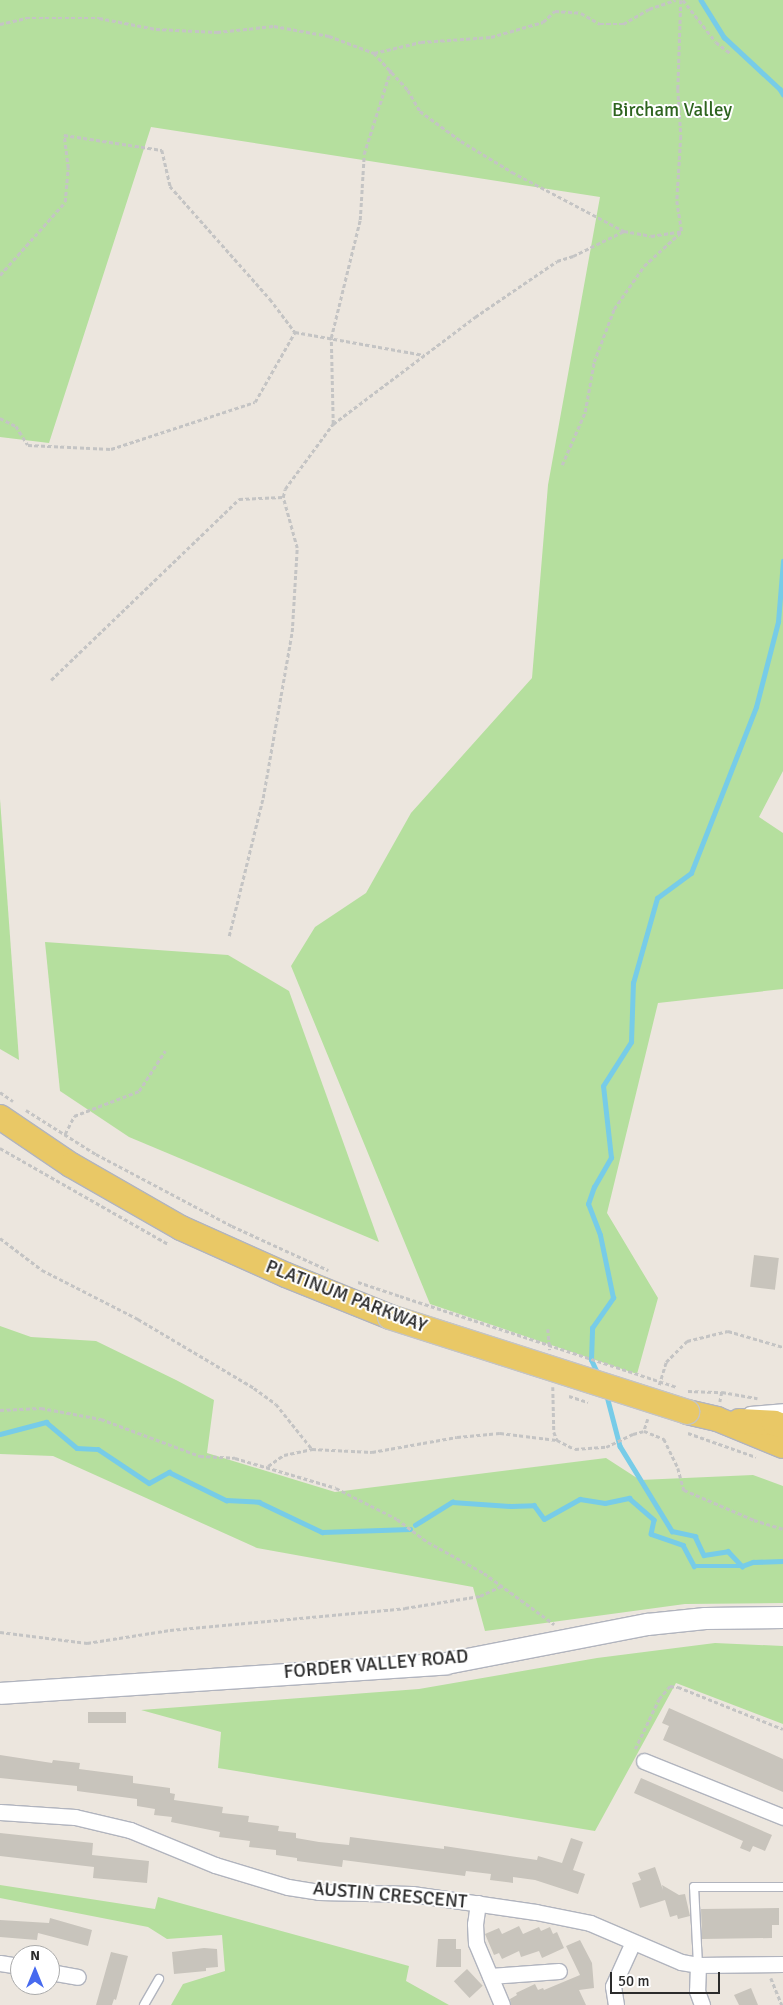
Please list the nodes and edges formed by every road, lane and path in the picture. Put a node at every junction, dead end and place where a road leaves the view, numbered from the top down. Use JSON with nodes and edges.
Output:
{"nodes":[{"id":1,"x":675,"y":0,"type":"edge"},
{"id":2,"x":682,"y":0,"type":"edge"},
{"id":3,"x":0,"y":24,"type":"edge"},
{"id":4,"x":374,"y":54,"type":"junction"},
{"id":5,"x":730,"y":54,"type":"dead end"},
{"id":6,"x":391,"y":69,"type":"junction"},
{"id":7,"x":624,"y":231,"type":"junction"},
{"id":8,"x":682,"y":231,"type":"junction"},
{"id":9,"x":0,"y":275,"type":"edge"},
{"id":10,"x":295,"y":332,"type":"junction"},
{"id":11,"x":331,"y":338,"type":"junction"},
{"id":12,"x":424,"y":356,"type":"junction"},
{"id":13,"x":0,"y":418,"type":"edge"},
{"id":14,"x":332,"y":424,"type":"junction"},
{"id":15,"x":562,"y":465,"type":"dead end"},
{"id":16,"x":284,"y":497,"type":"junction"},
{"id":17,"x":51,"y":680,"type":"dead end"},
{"id":18,"x":229,"y":936,"type":"dead end"},
{"id":19,"x":165,"y":1051,"type":"dead end"},
{"id":20,"x":0,"y":1092,"type":"edge"},
{"id":21,"x":0,"y":1117,"type":"edge"},
{"id":22,"x":65,"y":1134,"type":"junction"},
{"id":23,"x":0,"y":1238,"type":"edge"},
{"id":24,"x":329,"y":1270,"type":"dead end"},
{"id":25,"x":356,"y":1281,"type":"dead end"},
{"id":26,"x":722,"y":1392,"type":"dead end"},
{"id":27,"x":758,"y":1398,"type":"dead end"},
{"id":28,"x":0,"y":1410,"type":"edge"},
{"id":29,"x":686,"y":1411,"type":"junction"},
{"id":30,"x":783,"y":1411,"type":"edge"},
{"id":31,"x":717,"y":1420,"type":"junction"},
{"id":32,"x":783,"y":1426,"type":"edge"},
{"id":33,"x":644,"y":1431,"type":"dead end"},
{"id":34,"x":783,"y":1446,"type":"edge"},
{"id":35,"x":312,"y":1449,"type":"junction"},
{"id":36,"x":764,"y":1460,"type":"dead end"},
{"id":37,"x":268,"y":1466,"type":"junction"},
{"id":38,"x":501,"y":1586,"type":"junction"},
{"id":39,"x":781,"y":1618,"type":"edge"},
{"id":40,"x":0,"y":1632,"type":"edge"},
{"id":41,"x":573,"y":1638,"type":"junction"},
{"id":42,"x":0,"y":1693,"type":"edge"},
{"id":43,"x":783,"y":1728,"type":"edge"},
{"id":44,"x":644,"y":1761,"type":"joint"},
{"id":45,"x":0,"y":1812,"type":"edge"},
{"id":46,"x":783,"y":1817,"type":"edge"},
{"id":47,"x":783,"y":1887,"type":"edge"},
{"id":48,"x":478,"y":1904,"type":"junction"},
{"id":49,"x":633,"y":1942,"type":"junction"},
{"id":50,"x":783,"y":1964,"type":"edge"},
{"id":51,"x":698,"y":1965,"type":"junction"},
{"id":52,"x":765,"y":1965,"type":"junction"},
{"id":53,"x":559,"y":1971,"type":"dead end"},
{"id":54,"x":60,"y":1974,"type":"edge"},
{"id":55,"x":490,"y":1976,"type":"junction"},
{"id":56,"x":78,"y":1977,"type":"dead end"},
{"id":57,"x":159,"y":1979,"type":"dead end"},
{"id":58,"x":144,"y":2005,"type":"edge"},
{"id":59,"x":502,"y":2005,"type":"edge"},
{"id":60,"x":616,"y":2005,"type":"edge"},
{"id":61,"x":702,"y":2005,"type":"edge"},
{"id":62,"x":782,"y":2005,"type":"edge"}],
"edges":[{"from":1,"to":4,"type":"path"},
{"from":2,"to":5,"type":"path"},
{"from":2,"to":8,"type":"path"},
{"from":3,"to":4,"type":"path"},
{"from":4,"to":6,"type":"path"},
{"from":6,"to":7,"type":"path"},
{"from":6,"to":11,"type":"path"},
{"from":7,"to":8,"type":"path"},
{"from":7,"to":12,"type":"path"},
{"from":8,"to":15,"type":"path"},
{"from":9,"to":10,"type":"path"},
{"from":10,"to":11,"type":"path"},
{"from":10,"to":13,"type":"path"},
{"from":11,"to":12,"type":"path"},
{"from":11,"to":14,"type":"path"},
{"from":12,"to":14,"type":"path"},
{"from":14,"to":16,"type":"path"},
{"from":16,"to":17,"type":"path"},
{"from":16,"to":18,"type":"path"},
{"from":19,"to":22,"type":"path"},
{"from":20,"to":22,"type":"path"},
{"from":21,"to":29,"type":"main road","name":"PLATINUM PARKWAY","bridge":true},
{"from":22,"to":24,"type":"path"},
{"from":23,"to":35,"type":"path"},
{"from":25,"to":29,"type":"path","bridge":true},
{"from":26,"to":27,"type":"path"},
{"from":28,"to":37,"type":"path"},
{"from":29,"to":31,"type":"main road","name":"PLATINUM PARKWAY"},
{"from":29,"to":36,"type":"path"},
{"from":30,"to":31,"type":"street"},
{"from":31,"to":32,"type":"main road","name":"PLATINUM PARKWAY"},
{"from":31,"to":34,"type":"main road","name":"PLATINUM PARKWAY"},
{"from":33,"to":35,"type":"path"},
{"from":35,"to":37,"type":"path"},
{"from":37,"to":38,"type":"path"},
{"from":38,"to":40,"type":"path"},
{"from":38,"to":41,"type":"path"},
{"from":39,"to":41,"type":"main road","name":"FORDER VALLEY ROAD"},
{"from":41,"to":42,"type":"main road","name":"FORDER VALLEY ROAD"},
{"from":43,"to":44,"type":"path"},
{"from":44,"to":46,"type":"street"},
{"from":45,"to":48,"type":"street","name":"AUSTIN CRESCENT"},
{"from":47,"to":51,"type":"lane"},
{"from":48,"to":49,"type":"street","name":"AUSTIN CRESCENT"},
{"from":48,"to":55,"type":"street"},
{"from":49,"to":51,"type":"street","name":"AUSTIN CRESCENT"},
{"from":49,"to":60,"type":"street"},
{"from":50,"to":52,"type":"street","name":"AUSTIN CRESCENT"},
{"from":51,"to":52,"type":"street","name":"AUSTIN CRESCENT"},
{"from":51,"to":61,"type":"street"},
{"from":52,"to":62,"type":"path"},
{"from":53,"to":55,"type":"street"},
{"from":54,"to":56,"type":"street"},
{"from":55,"to":59,"type":"street"},
{"from":57,"to":58,"type":"lane"}]}
